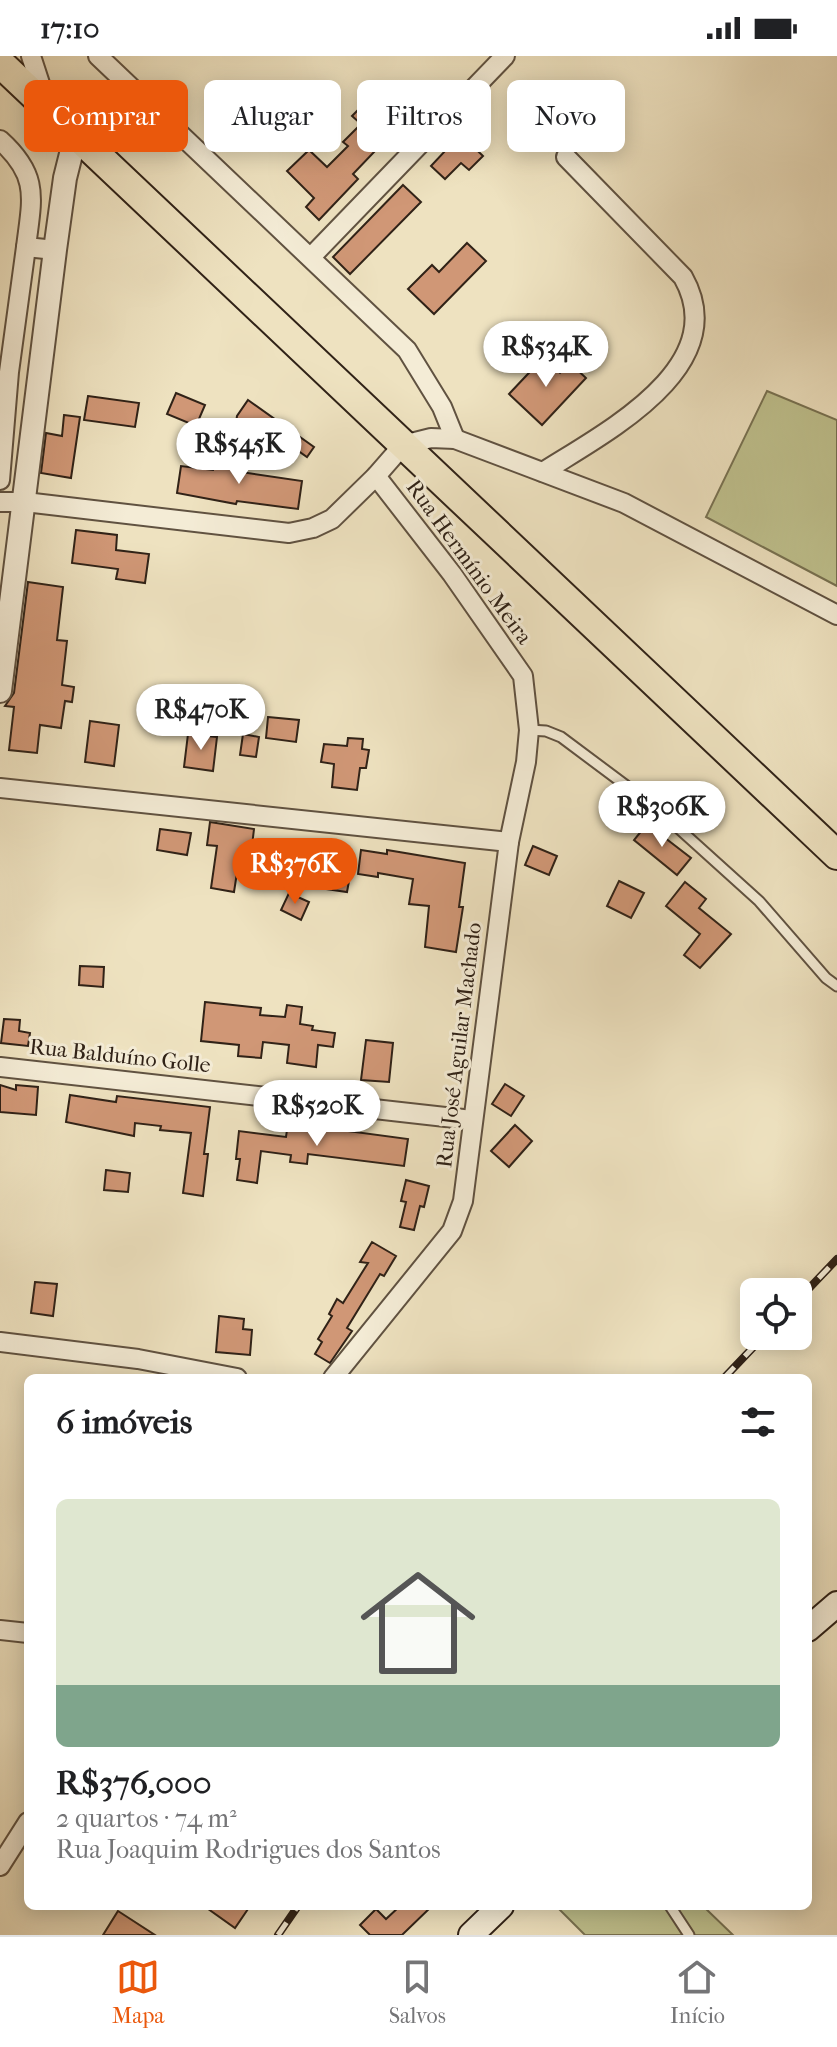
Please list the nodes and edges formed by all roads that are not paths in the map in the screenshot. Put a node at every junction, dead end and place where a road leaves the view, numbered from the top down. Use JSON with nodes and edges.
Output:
{"nodes":[{"id":1,"x":31,"y":56,"type":"edge"},
{"id":2,"x":98,"y":56,"type":"edge"},
{"id":3,"x":505,"y":56,"type":"edge"},
{"id":4,"x":0,"y":63,"type":"edge"},
{"id":5,"x":39,"y":80,"type":"edge"},
{"id":6,"x":24,"y":86,"type":"edge"},
{"id":7,"x":0,"y":140,"type":"edge"},
{"id":8,"x":72,"y":152,"type":"edge"},
{"id":9,"x":95,"y":152,"type":"edge"},
{"id":10,"x":566,"y":157,"type":"dead end"},
{"id":11,"x":26,"y":247,"type":"junction"},
{"id":12,"x":55,"y":250,"type":"junction"},
{"id":13,"x":311,"y":257,"type":"junction"},
{"id":14,"x":455,"y":439,"type":"junction"},
{"id":15,"x":403,"y":445,"type":"junction"},
{"id":16,"x":543,"y":472,"type":"junction"},
{"id":17,"x":376,"y":476,"type":"junction"},
{"id":18,"x":0,"y":480,"type":"edge"},
{"id":19,"x":0,"y":502,"type":"edge"},
{"id":20,"x":25,"y":502,"type":"junction"},
{"id":21,"x":837,"y":615,"type":"edge"},
{"id":22,"x":523,"y":676,"type":"joint"},
{"id":23,"x":0,"y":691,"type":"edge"},
{"id":24,"x":529,"y":730,"type":"junction"},
{"id":25,"x":0,"y":788,"type":"edge"},
{"id":26,"x":509,"y":842,"type":"junction"},
{"id":27,"x":837,"y":855,"type":"edge"},
{"id":28,"x":837,"y":986,"type":"edge"},
{"id":29,"x":0,"y":1067,"type":"edge"},
{"id":30,"x":472,"y":1120,"type":"junction"},
{"id":31,"x":0,"y":1342,"type":"edge"},
{"id":32,"x":216,"y":1374,"type":"edge"},
{"id":33,"x":336,"y":1374,"type":"edge"},
{"id":34,"x":837,"y":1604,"type":"edge"},
{"id":35,"x":812,"y":1626,"type":"edge"},
{"id":36,"x":0,"y":1630,"type":"edge"},
{"id":37,"x":24,"y":1633,"type":"edge"},
{"id":38,"x":24,"y":1828,"type":"edge"},
{"id":39,"x":0,"y":1866,"type":"edge"},
{"id":40,"x":497,"y":1910,"type":"edge"},
{"id":41,"x":673,"y":1910,"type":"edge"},
{"id":42,"x":471,"y":1935,"type":"edge"},
{"id":43,"x":689,"y":1935,"type":"edge"}],
"edges":[{"from":1,"to":5,"type":"street"},
{"from":2,"to":13,"type":"street"},
{"from":3,"to":13,"type":"street"},
{"from":4,"to":6,"type":"main road"},
{"from":7,"to":11,"type":"street"},
{"from":8,"to":12,"type":"street"},
{"from":9,"to":15,"type":"main road"},
{"from":10,"to":16,"type":"street"},
{"from":11,"to":12,"type":"street"},
{"from":11,"to":18,"type":"street"},
{"from":12,"to":20,"type":"street"},
{"from":13,"to":14,"type":"street"},
{"from":14,"to":15,"type":"street"},
{"from":14,"to":16,"type":"street"},
{"from":15,"to":17,"type":"street","name":"Rua Hermínio Meira"},
{"from":15,"to":27,"type":"main road"},
{"from":16,"to":21,"type":"street"},
{"from":17,"to":20,"type":"street","name":"Rua Hermínio Meira"},
{"from":17,"to":22,"type":"street","name":"Rua Hermínio Meira"},
{"from":19,"to":20,"type":"street","name":"Rua Hermínio Meira"},
{"from":20,"to":23,"type":"street"},
{"from":22,"to":24,"type":"street","name":"Rua José Aguilar Machado"},
{"from":24,"to":26,"type":"street","name":"Rua José Aguilar Machado"},
{"from":24,"to":28,"type":"lane"},
{"from":25,"to":26,"type":"street"},
{"from":26,"to":30,"type":"street","name":"Rua José Aguilar Machado"},
{"from":29,"to":30,"type":"street","name":"Rua Balduíno Golle"},
{"from":30,"to":33,"type":"street","name":"Rua José Aguilar Machado"},
{"from":31,"to":32,"type":"street"},
{"from":34,"to":35,"type":"main road"},
{"from":36,"to":37,"type":"street"},
{"from":38,"to":39,"type":"street"},
{"from":40,"to":42,"type":"main road"},
{"from":41,"to":43,"type":"lane"}]}
